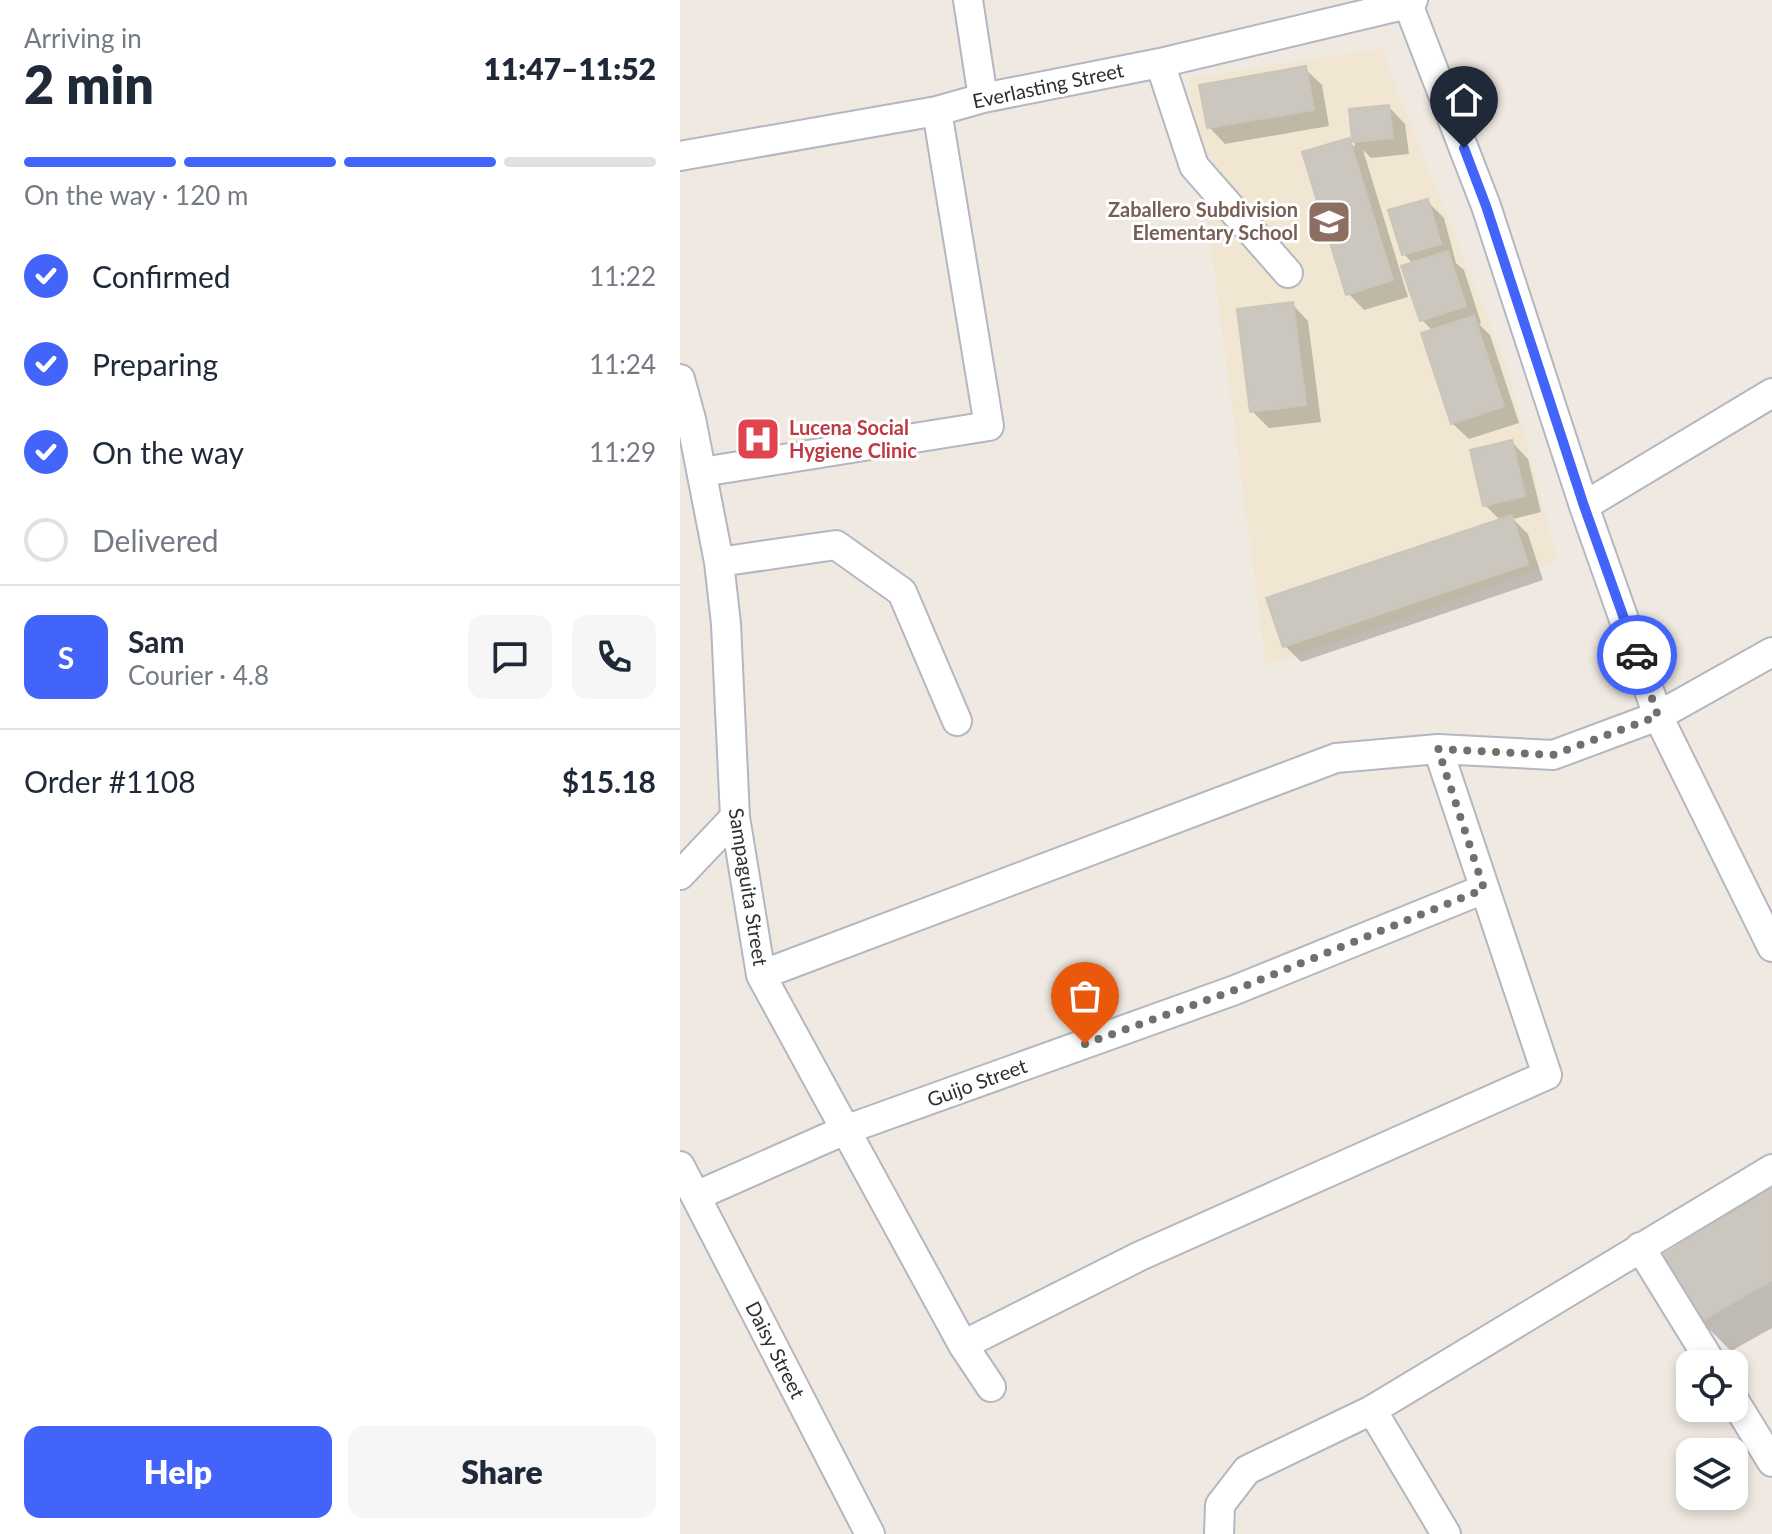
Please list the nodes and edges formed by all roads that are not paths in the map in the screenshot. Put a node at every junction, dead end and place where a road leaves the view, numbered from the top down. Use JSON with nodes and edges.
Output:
{"nodes":[{"id":1,"x":968,"y":0,"type":"edge"},
{"id":2,"x":1411,"y":2,"type":"edge"},
{"id":3,"x":1160,"y":63,"type":"junction"},
{"id":4,"x":983,"y":98,"type":"junction"},
{"id":5,"x":937,"y":111,"type":"junction"},
{"id":6,"x":680,"y":156,"type":"edge"},
{"id":7,"x":1288,"y":273,"type":"dead end"},
{"id":8,"x":680,"y":379,"type":"edge"},
{"id":9,"x":1772,"y":393,"type":"edge"},
{"id":10,"x":686,"y":420,"type":"edge"},
{"id":11,"x":702,"y":472,"type":"junction"},
{"id":12,"x":1584,"y":506,"type":"junction"},
{"id":13,"x":719,"y":562,"type":"junction"},
{"id":14,"x":1772,"y":652,"type":"edge"},
{"id":15,"x":1658,"y":716,"type":"junction"},
{"id":16,"x":957,"y":721,"type":"dead end"},
{"id":17,"x":1438,"y":749,"type":"junction"},
{"id":18,"x":735,"y":817,"type":"junction"},
{"id":19,"x":680,"y":875,"type":"edge"},
{"id":20,"x":1484,"y":889,"type":"junction"},
{"id":21,"x":1772,"y":947,"type":"edge"},
{"id":22,"x":761,"y":975,"type":"junction"},
{"id":23,"x":845,"y":1130,"type":"junction"},
{"id":24,"x":680,"y":1166,"type":"edge"},
{"id":25,"x":1772,"y":1169,"type":"edge"},
{"id":26,"x":696,"y":1196,"type":"junction"},
{"id":27,"x":1640,"y":1247,"type":"junction"},
{"id":28,"x":963,"y":1345,"type":"junction"},
{"id":29,"x":1703,"y":1350,"type":"edge"},
{"id":30,"x":991,"y":1387,"type":"dead end"},
{"id":31,"x":1372,"y":1410,"type":"junction"},
{"id":32,"x":1747,"y":1422,"type":"edge"},
{"id":33,"x":1772,"y":1462,"type":"edge"},
{"id":34,"x":870,"y":1534,"type":"edge"},
{"id":35,"x":1219,"y":1534,"type":"edge"},
{"id":36,"x":1446,"y":1534,"type":"edge"}],
"edges":[{"from":1,"to":4,"type":"street"},
{"from":2,"to":3,"type":"street","name":"Everlasting Street"},
{"from":2,"to":12,"type":"street"},
{"from":3,"to":4,"type":"street","name":"Everlasting Street"},
{"from":3,"to":7,"type":"street"},
{"from":4,"to":5,"type":"street","name":"Everlasting Street"},
{"from":5,"to":6,"type":"street","name":"Everlasting Street"},
{"from":5,"to":11,"type":"street"},
{"from":8,"to":10,"type":"street","name":"Sampaguita Street"},
{"from":9,"to":12,"type":"street"},
{"from":10,"to":11,"type":"street","name":"Sampaguita Street"},
{"from":11,"to":13,"type":"street","name":"Sampaguita Street"},
{"from":12,"to":15,"type":"street"},
{"from":13,"to":16,"type":"street"},
{"from":13,"to":18,"type":"street","name":"Sampaguita Street"},
{"from":14,"to":15,"type":"street"},
{"from":15,"to":17,"type":"street"},
{"from":15,"to":21,"type":"street"},
{"from":17,"to":20,"type":"street"},
{"from":17,"to":22,"type":"street"},
{"from":18,"to":19,"type":"street"},
{"from":18,"to":22,"type":"street","name":"Sampaguita Street"},
{"from":20,"to":23,"type":"street","name":"Guijo Street"},
{"from":20,"to":28,"type":"street"},
{"from":22,"to":23,"type":"street","name":"Sampaguita Street"},
{"from":23,"to":26,"type":"street","name":"Guijo Street"},
{"from":23,"to":28,"type":"street","name":"Sampaguita Street"},
{"from":24,"to":26,"type":"street","name":"Daisy Street"},
{"from":25,"to":27,"type":"street"},
{"from":26,"to":34,"type":"street","name":"Daisy Street"},
{"from":27,"to":29,"type":"street"},
{"from":27,"to":31,"type":"street"},
{"from":28,"to":30,"type":"street","name":"Sampaguita Street"},
{"from":31,"to":35,"type":"street"},
{"from":31,"to":36,"type":"street"},
{"from":32,"to":33,"type":"street"}]}
